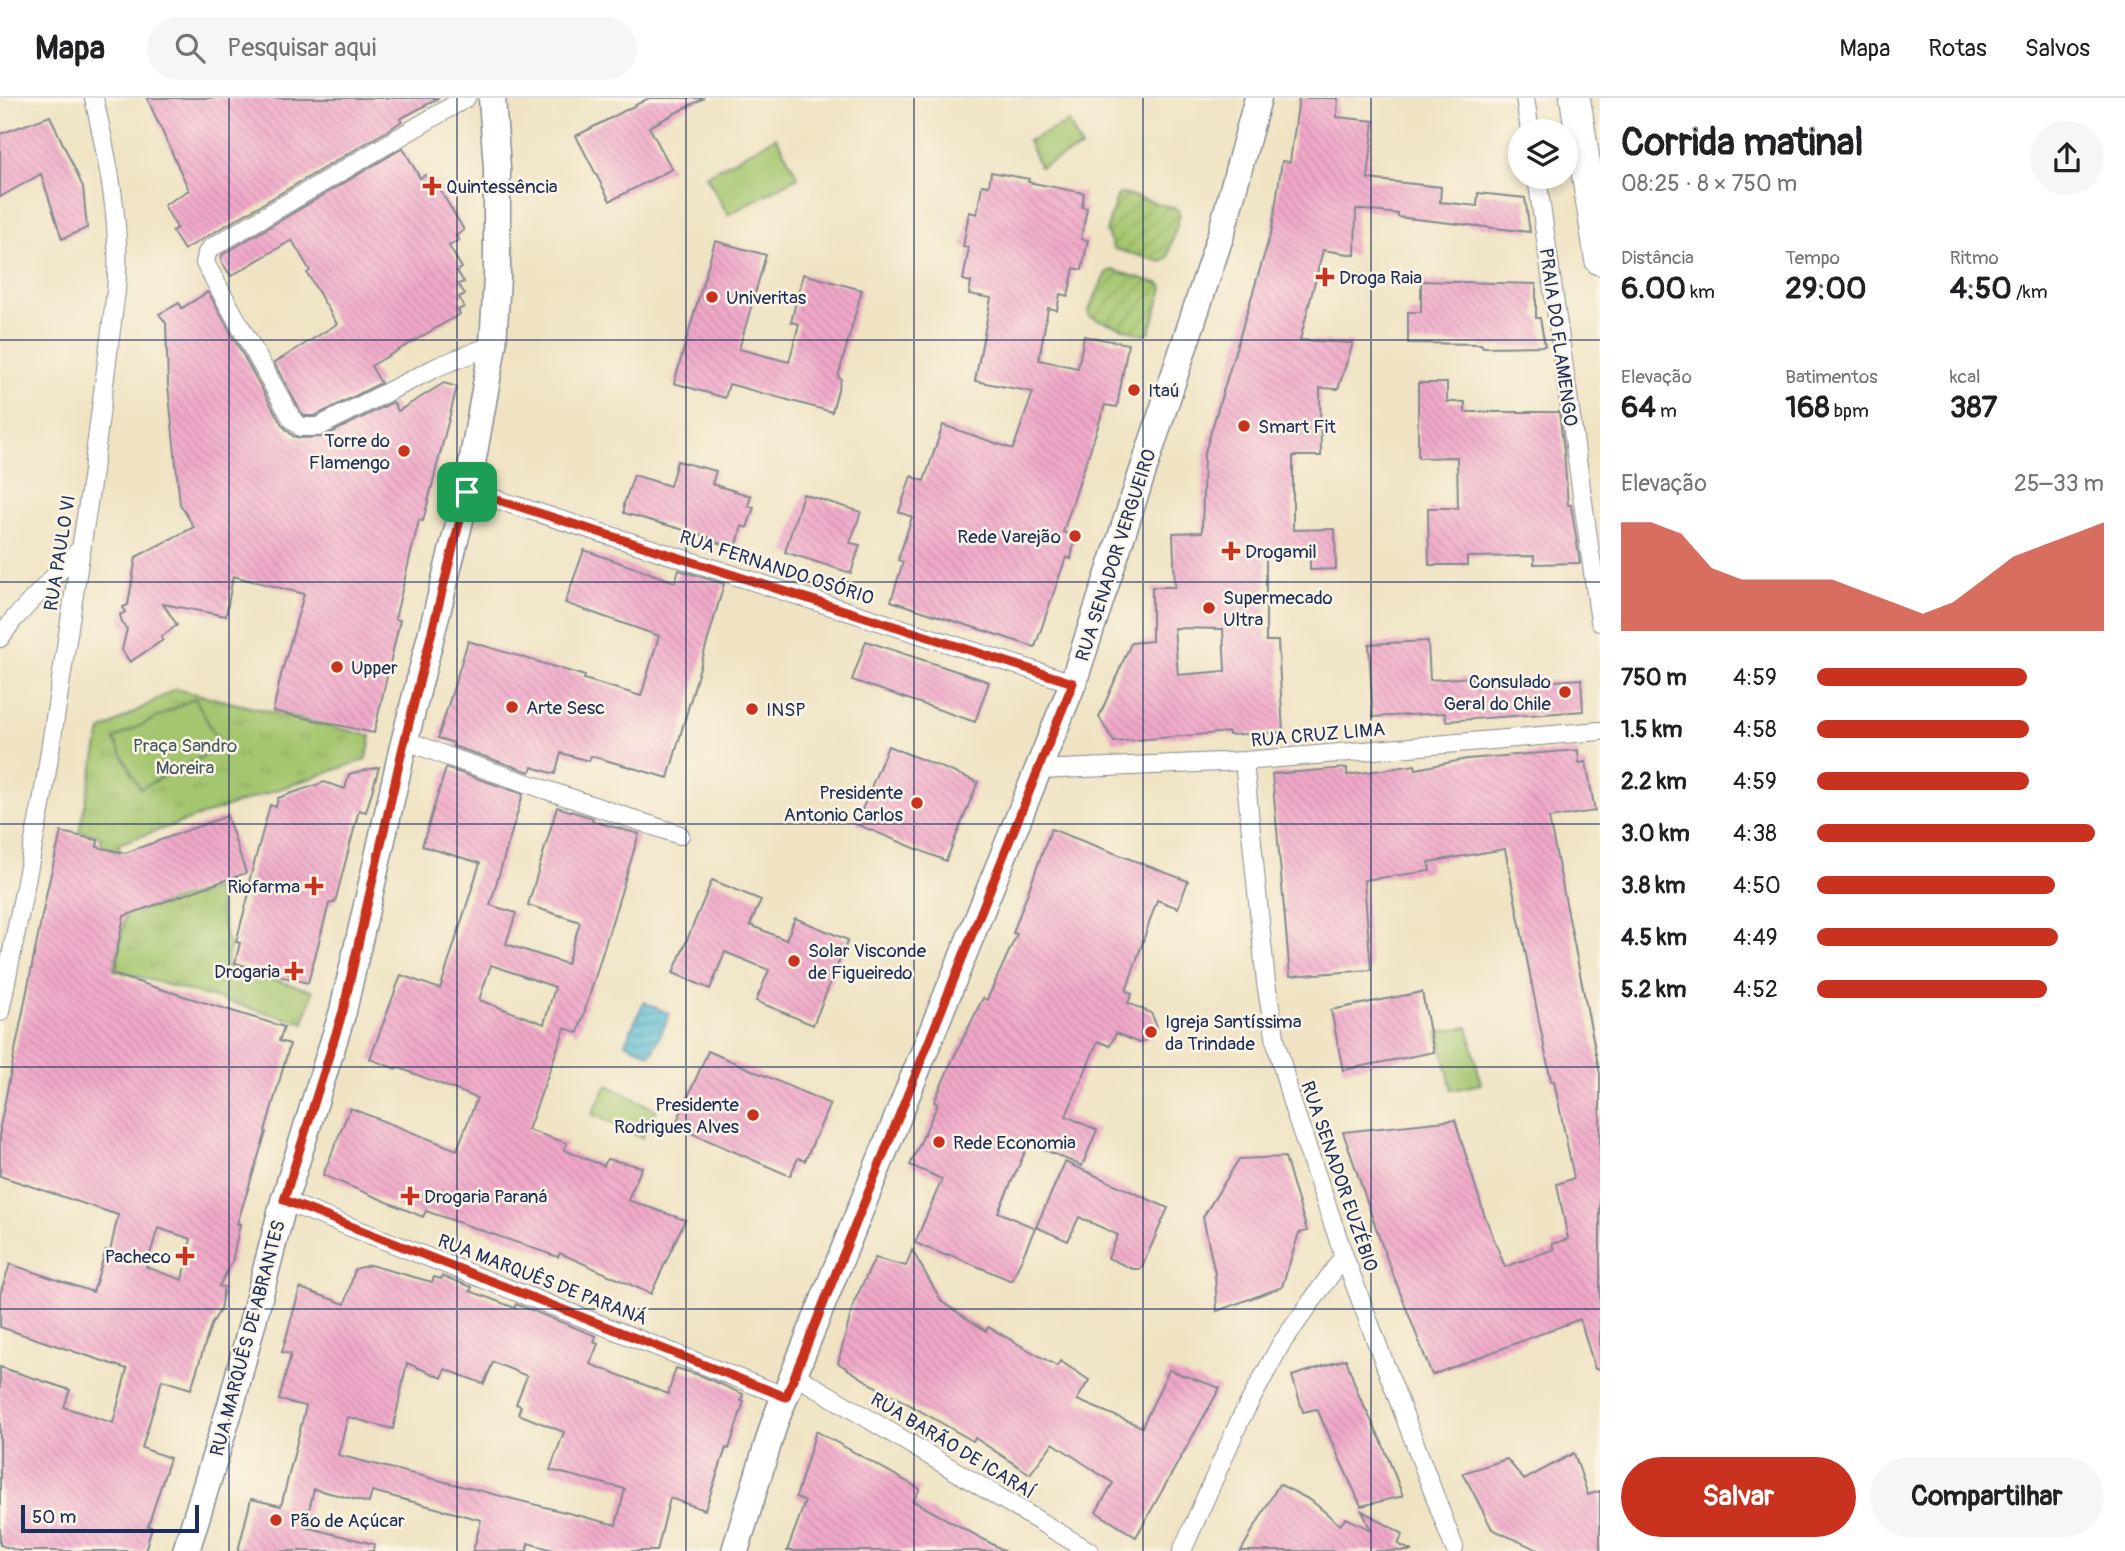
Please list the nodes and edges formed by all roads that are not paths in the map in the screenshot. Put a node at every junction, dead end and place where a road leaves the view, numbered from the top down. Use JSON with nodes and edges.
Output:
{"nodes":[{"id":1,"x":94,"y":98,"type":"edge"},
{"id":2,"x":466,"y":98,"type":"edge"},
{"id":3,"x":492,"y":98,"type":"edge"},
{"id":4,"x":1258,"y":98,"type":"edge"},
{"id":5,"x":1525,"y":98,"type":"edge"},
{"id":6,"x":1575,"y":98,"type":"edge"},
{"id":7,"x":1528,"y":119,"type":"edge"},
{"id":8,"x":1539,"y":189,"type":"edge"},
{"id":9,"x":1600,"y":260,"type":"edge"},
{"id":10,"x":493,"y":345,"type":"junction"},
{"id":11,"x":467,"y":492,"type":"junction"},
{"id":12,"x":82,"y":547,"type":"junction"},
{"id":13,"x":1600,"y":622,"type":"edge"},
{"id":14,"x":0,"y":638,"type":"edge"},
{"id":15,"x":1073,"y":683,"type":"junction"},
{"id":16,"x":1600,"y":731,"type":"edge"},
{"id":17,"x":405,"y":740,"type":"junction"},
{"id":18,"x":1244,"y":761,"type":"junction"},
{"id":19,"x":1039,"y":770,"type":"junction"},
{"id":20,"x":680,"y":835,"type":"dead end"},
{"id":21,"x":0,"y":1012,"type":"edge"},
{"id":22,"x":284,"y":1200,"type":"junction"},
{"id":23,"x":1344,"y":1256,"type":"junction"},
{"id":24,"x":790,"y":1386,"type":"junction"},
{"id":25,"x":1456,"y":1550,"type":"edge"},
{"id":26,"x":186,"y":1551,"type":"edge"},
{"id":27,"x":735,"y":1551,"type":"edge"},
{"id":28,"x":1089,"y":1551,"type":"edge"},
{"id":29,"x":1182,"y":1551,"type":"edge"}],
"edges":[{"from":1,"to":12,"type":"street","name":"RUA PAULO VI"},
{"from":2,"to":10,"type":"street"},
{"from":3,"to":10,"type":"street","name":"RUA MARQUÊS DE ABRANTES"},
{"from":4,"to":15,"type":"street","name":"RUA SENADOR VERGUEIRO"},
{"from":5,"to":7,"type":"street"},
{"from":6,"to":9,"type":"main road"},
{"from":8,"to":13,"type":"street","name":"PRAIA DO FLAMENGO"},
{"from":10,"to":11,"type":"street","name":"RUA MARQUÊS DE ABRANTES"},
{"from":11,"to":15,"type":"street","name":"RUA FERNANDO OSÓRIO"},
{"from":11,"to":17,"type":"street","name":"RUA MARQUÊS DE ABRANTES"},
{"from":12,"to":14,"type":"street"},
{"from":12,"to":21,"type":"street","name":"RUA PAULO VI"},
{"from":15,"to":19,"type":"street","name":"RUA SENADOR VERGUEIRO"},
{"from":16,"to":18,"type":"street","name":"RUA CRUZ LIMA"},
{"from":17,"to":20,"type":"street"},
{"from":17,"to":22,"type":"street","name":"RUA MARQUÊS DE ABRANTES"},
{"from":18,"to":19,"type":"street","name":"RUA CRUZ LIMA"},
{"from":18,"to":23,"type":"street","name":"RUA SENADOR EUZÉBIO"},
{"from":19,"to":24,"type":"street","name":"RUA SENADOR VERGUEIRO"},
{"from":22,"to":24,"type":"street","name":"RUA MARQUÊS DE PARANÁ"},
{"from":22,"to":26,"type":"street","name":"RUA MARQUÊS DE ABRANTES"},
{"from":23,"to":25,"type":"street","name":"RUA SENADOR EUZÉBIO"},
{"from":23,"to":29,"type":"street"},
{"from":24,"to":27,"type":"street","name":"RUA SENADOR VERGUEIRO"},
{"from":24,"to":28,"type":"street","name":"RUA BARÃO DE ICARAÍ"}]}
